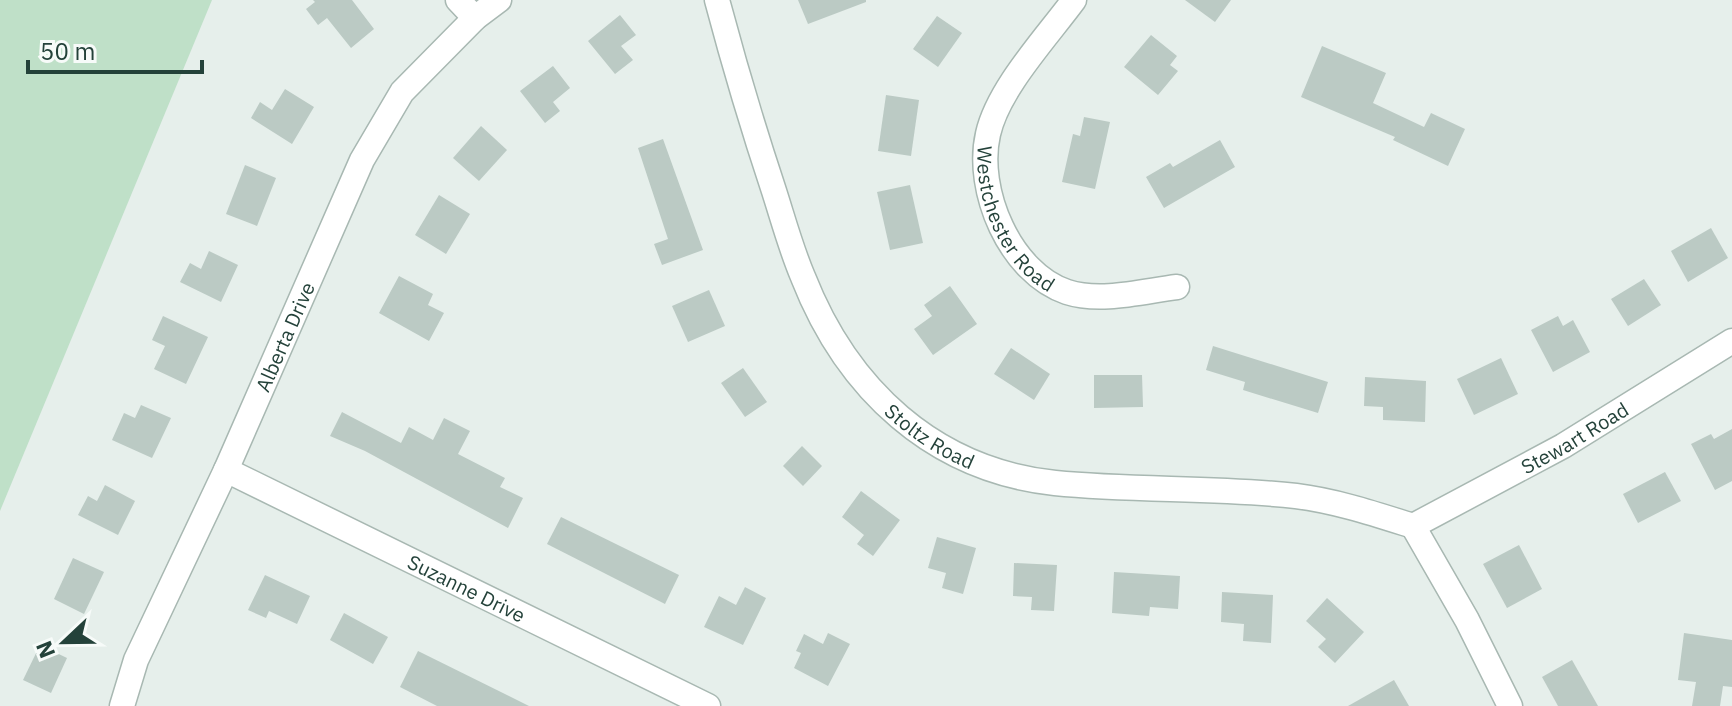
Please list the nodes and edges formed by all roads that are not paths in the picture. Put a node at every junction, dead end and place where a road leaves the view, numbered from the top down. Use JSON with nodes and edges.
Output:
{"nodes":[{"id":1,"x":499,"y":0,"type":"edge"},
{"id":2,"x":717,"y":0,"type":"edge"},
{"id":3,"x":1074,"y":0,"type":"edge"},
{"id":4,"x":467,"y":9,"type":"edge"},
{"id":5,"x":1177,"y":287,"type":"dead end"},
{"id":6,"x":1732,"y":341,"type":"edge"},
{"id":7,"x":226,"y":470,"type":"junction"},
{"id":8,"x":1413,"y":526,"type":"junction"},
{"id":9,"x":122,"y":706,"type":"edge"},
{"id":10,"x":708,"y":706,"type":"edge"},
{"id":11,"x":1510,"y":706,"type":"edge"}],
"edges":[{"from":1,"to":4,"type":"street","name":"Alberta Drive"},
{"from":2,"to":8,"type":"street","name":"Stoltz Road"},
{"from":3,"to":5,"type":"street","name":"Westchester Road"},
{"from":4,"to":7,"type":"street","name":"Alberta Drive"},
{"from":6,"to":8,"type":"street","name":"Stewart Road"},
{"from":7,"to":9,"type":"street","name":"Alberta Drive"},
{"from":7,"to":10,"type":"street","name":"Suzanne Drive"},
{"from":8,"to":11,"type":"street"}]}
